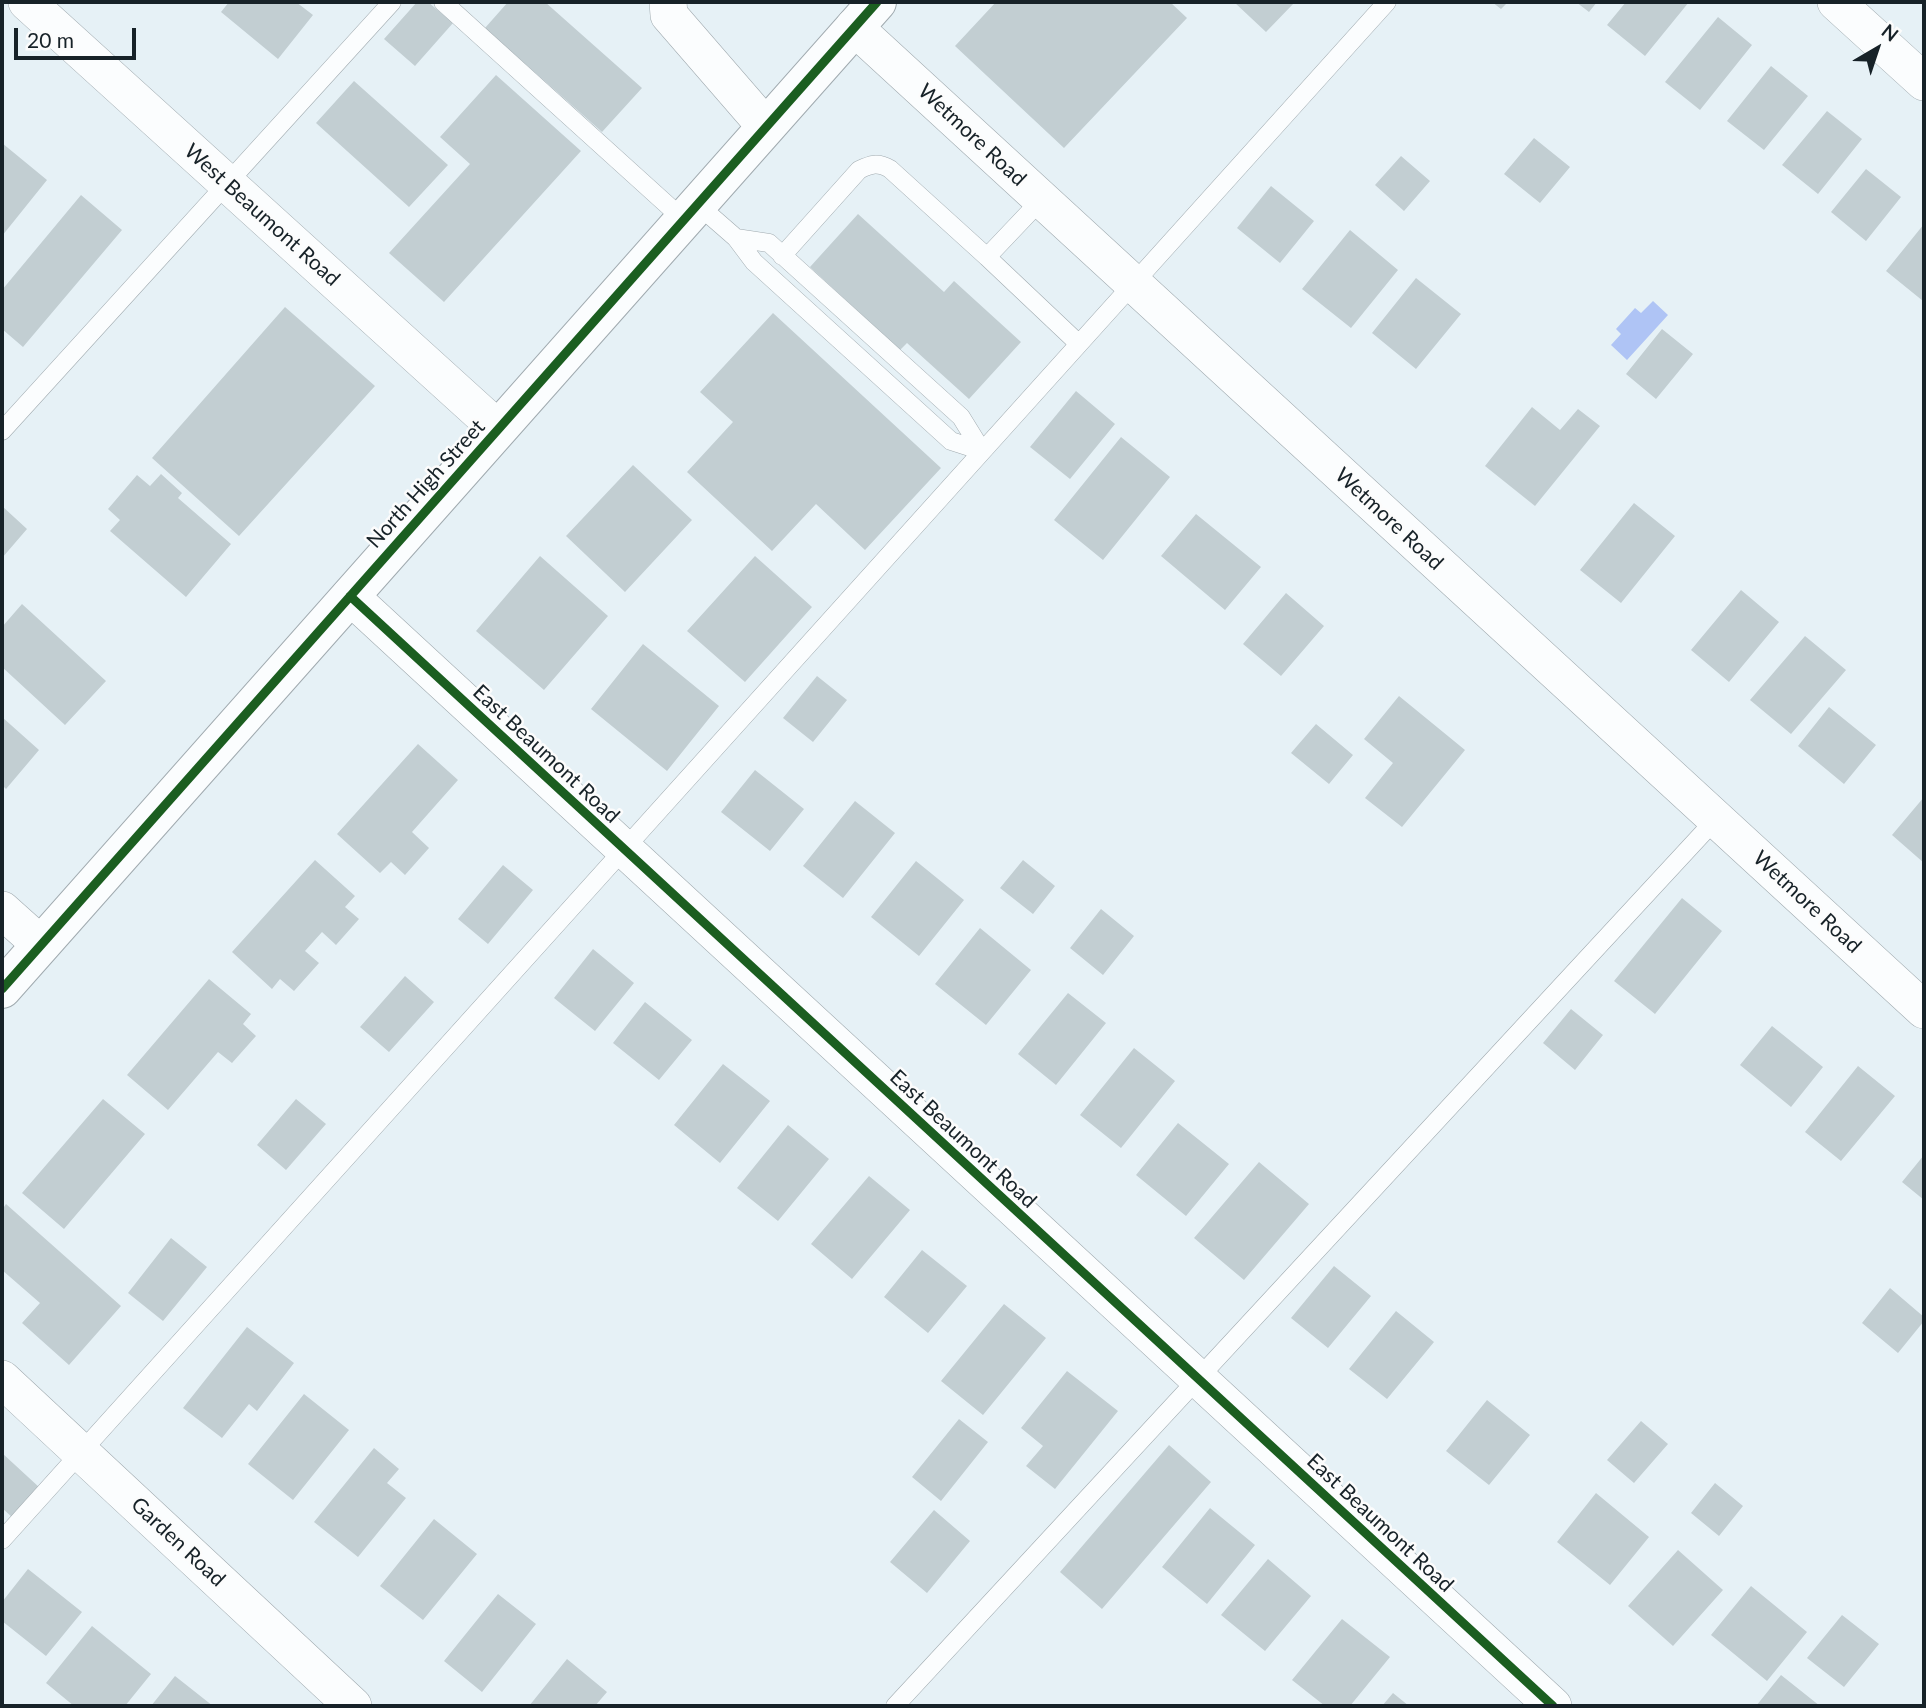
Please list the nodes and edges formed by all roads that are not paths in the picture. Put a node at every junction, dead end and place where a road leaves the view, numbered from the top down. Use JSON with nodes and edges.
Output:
{"nodes":[{"id":1,"x":27,"y":2,"type":"edge"},
{"id":2,"x":391,"y":2,"type":"edge"},
{"id":3,"x":443,"y":2,"type":"edge"},
{"id":4,"x":668,"y":2,"type":"edge"},
{"id":5,"x":1387,"y":2,"type":"edge"},
{"id":6,"x":1836,"y":2,"type":"edge"},
{"id":7,"x":866,"y":15,"type":"edge"},
{"id":8,"x":1924,"y":82,"type":"edge"},
{"id":9,"x":766,"y":127,"type":"junction"},
{"id":10,"x":227,"y":183,"type":"junction"},
{"id":11,"x":1042,"y":199,"type":"junction"},
{"id":12,"x":691,"y":212,"type":"junction"},
{"id":13,"x":736,"y":237,"type":"junction"},
{"id":14,"x":782,"y":256,"type":"junction"},
{"id":15,"x":988,"y":257,"type":"junction"},
{"id":16,"x":1133,"y":284,"type":"junction"},
{"id":17,"x":1079,"y":344,"type":"junction"},
{"id":18,"x":498,"y":429,"type":"junction"},
{"id":19,"x":2,"y":431,"type":"edge"},
{"id":20,"x":982,"y":451,"type":"junction"},
{"id":21,"x":350,"y":596,"type":"junction"},
{"id":22,"x":1716,"y":819,"type":"junction"},
{"id":23,"x":624,"y":850,"type":"junction"},
{"id":24,"x":2,"y":910,"type":"edge"},
{"id":25,"x":41,"y":945,"type":"junction"},
{"id":26,"x":2,"y":989,"type":"edge"},
{"id":27,"x":1924,"y":1010,"type":"edge"},
{"id":28,"x":2,"y":1378,"type":"edge"},
{"id":29,"x":1198,"y":1379,"type":"junction"},
{"id":30,"x":81,"y":1452,"type":"junction"},
{"id":31,"x":2,"y":1541,"type":"edge"},
{"id":32,"x":353,"y":1706,"type":"edge"},
{"id":33,"x":895,"y":1706,"type":"edge"},
{"id":34,"x":1553,"y":1706,"type":"edge"}],
"edges":[{"from":1,"to":10,"type":"street","name":"West Beaumont Road"},
{"from":2,"to":10,"type":"lane"},
{"from":3,"to":12,"type":"lane"},
{"from":4,"to":9,"type":"street"},
{"from":5,"to":16,"type":"lane"},
{"from":6,"to":8,"type":"street"},
{"from":7,"to":9,"type":"main road","name":"North High Street"},
{"from":7,"to":11,"type":"street","name":"Wetmore Road"},
{"from":9,"to":12,"type":"main road","name":"North High Street"},
{"from":10,"to":18,"type":"street","name":"West Beaumont Road"},
{"from":10,"to":19,"type":"lane"},
{"from":11,"to":15,"type":"lane"},
{"from":11,"to":16,"type":"street","name":"Wetmore Road"},
{"from":12,"to":13,"type":"lane"},
{"from":12,"to":18,"type":"main road","name":"North High Street"},
{"from":13,"to":14,"type":"lane"},
{"from":13,"to":20,"type":"lane"},
{"from":14,"to":15,"type":"lane"},
{"from":14,"to":20,"type":"lane"},
{"from":15,"to":17,"type":"lane"},
{"from":16,"to":17,"type":"lane"},
{"from":16,"to":22,"type":"street","name":"Wetmore Road"},
{"from":17,"to":20,"type":"lane"},
{"from":18,"to":21,"type":"main road","name":"North High Street"},
{"from":20,"to":23,"type":"lane"},
{"from":21,"to":23,"type":"street","name":"East Beaumont Road"},
{"from":21,"to":25,"type":"main road","name":"North High Street"},
{"from":22,"to":27,"type":"street","name":"Wetmore Road"},
{"from":22,"to":29,"type":"lane"},
{"from":23,"to":29,"type":"street","name":"East Beaumont Road"},
{"from":23,"to":30,"type":"lane"},
{"from":24,"to":25,"type":"street"},
{"from":25,"to":26,"type":"main road","name":"North High Street"},
{"from":28,"to":30,"type":"street","name":"Garden Road"},
{"from":29,"to":33,"type":"lane"},
{"from":29,"to":34,"type":"street","name":"East Beaumont Road"},
{"from":30,"to":31,"type":"lane"},
{"from":30,"to":32,"type":"street","name":"Garden Road"}]}
